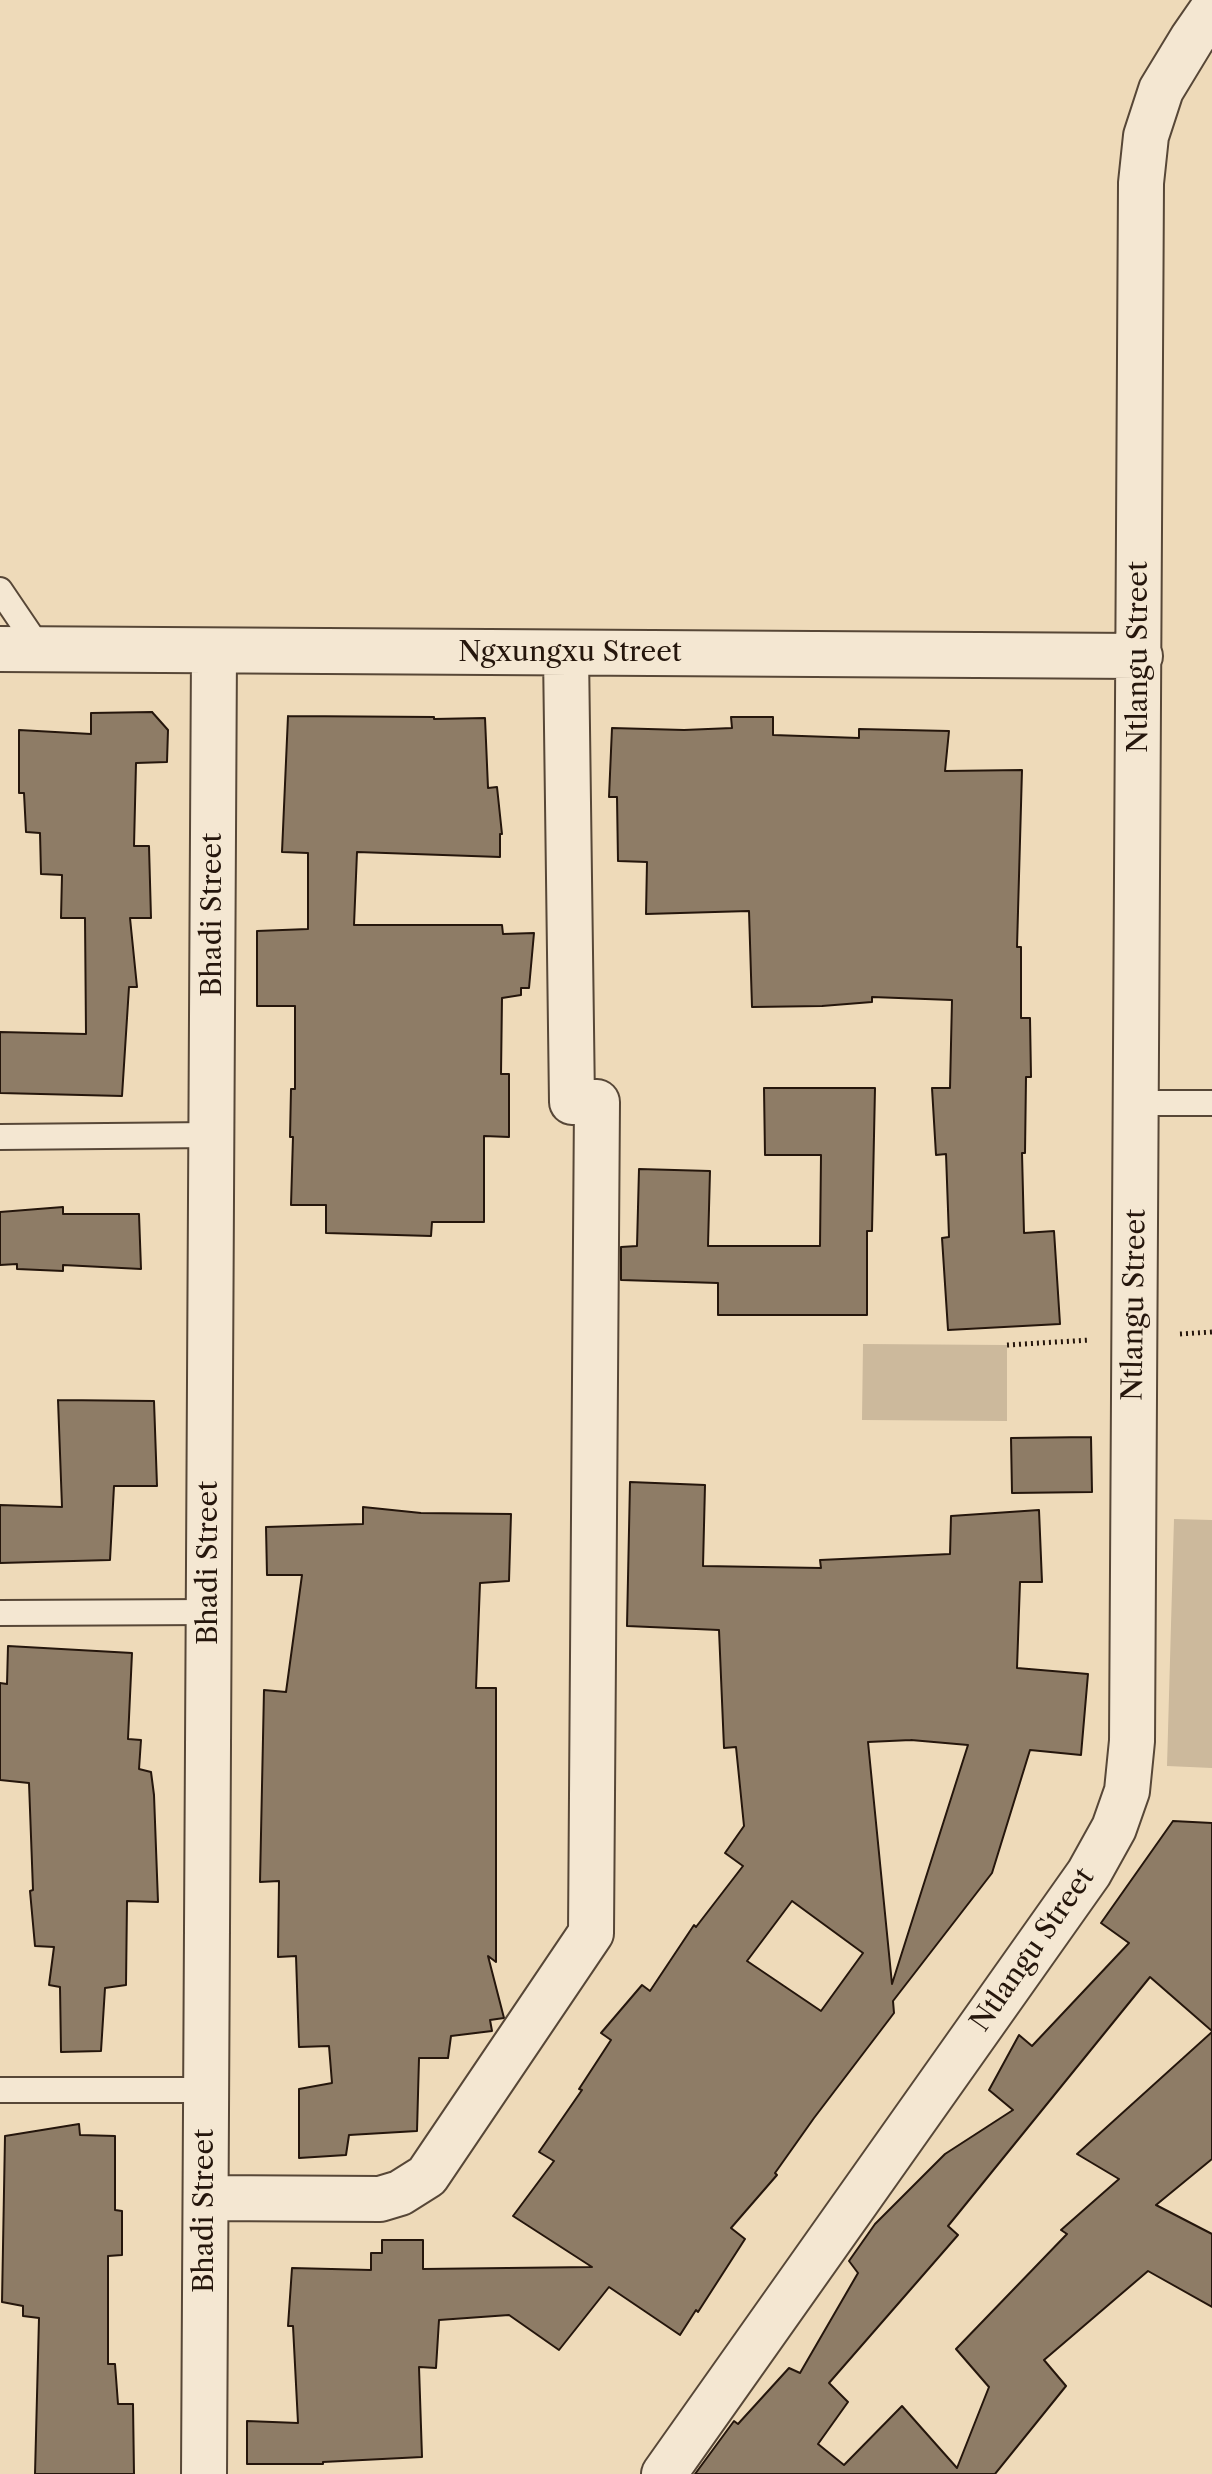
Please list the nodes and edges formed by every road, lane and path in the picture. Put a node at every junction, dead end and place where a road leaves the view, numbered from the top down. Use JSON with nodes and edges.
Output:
{"nodes":[{"id":1,"x":1212,"y":10,"type":"edge"},
{"id":2,"x":0,"y":590,"type":"edge"},
{"id":3,"x":20,"y":649,"type":"edge"},
{"id":4,"x":214,"y":651,"type":"junction"},
{"id":5,"x":566,"y":653,"type":"junction"},
{"id":6,"x":1140,"y":656,"type":"junction"},
{"id":7,"x":1136,"y":1103,"type":"junction"},
{"id":8,"x":1212,"y":1103,"type":"edge"},
{"id":9,"x":212,"y":1135,"type":"junction"},
{"id":10,"x":0,"y":1137,"type":"edge"},
{"id":11,"x":209,"y":1612,"type":"junction"},
{"id":12,"x":0,"y":1613,"type":"edge"},
{"id":13,"x":0,"y":2090,"type":"edge"},
{"id":14,"x":206,"y":2090,"type":"junction"},
{"id":15,"x":206,"y":2198,"type":"junction"},
{"id":16,"x":204,"y":2474,"type":"edge"},
{"id":17,"x":664,"y":2474,"type":"edge"}],
"edges":[{"from":1,"to":6,"type":"street","name":"Ntlangu Street"},
{"from":2,"to":3,"type":"lane"},
{"from":3,"to":4,"type":"street","name":"Ngxungxu Street"},
{"from":4,"to":5,"type":"street","name":"Ngxungxu Street"},
{"from":4,"to":9,"type":"street","name":"Bhadi Street"},
{"from":5,"to":6,"type":"street","name":"Ngxungxu Street"},
{"from":5,"to":15,"type":"street"},
{"from":6,"to":7,"type":"street","name":"Ntlangu Street"},
{"from":7,"to":8,"type":"lane"},
{"from":7,"to":17,"type":"street","name":"Ntlangu Street"},
{"from":9,"to":10,"type":"lane"},
{"from":9,"to":11,"type":"street","name":"Bhadi Street"},
{"from":11,"to":12,"type":"lane"},
{"from":11,"to":14,"type":"street","name":"Bhadi Street"},
{"from":13,"to":14,"type":"lane"},
{"from":14,"to":15,"type":"street","name":"Bhadi Street"},
{"from":15,"to":16,"type":"street","name":"Bhadi Street"}]}
